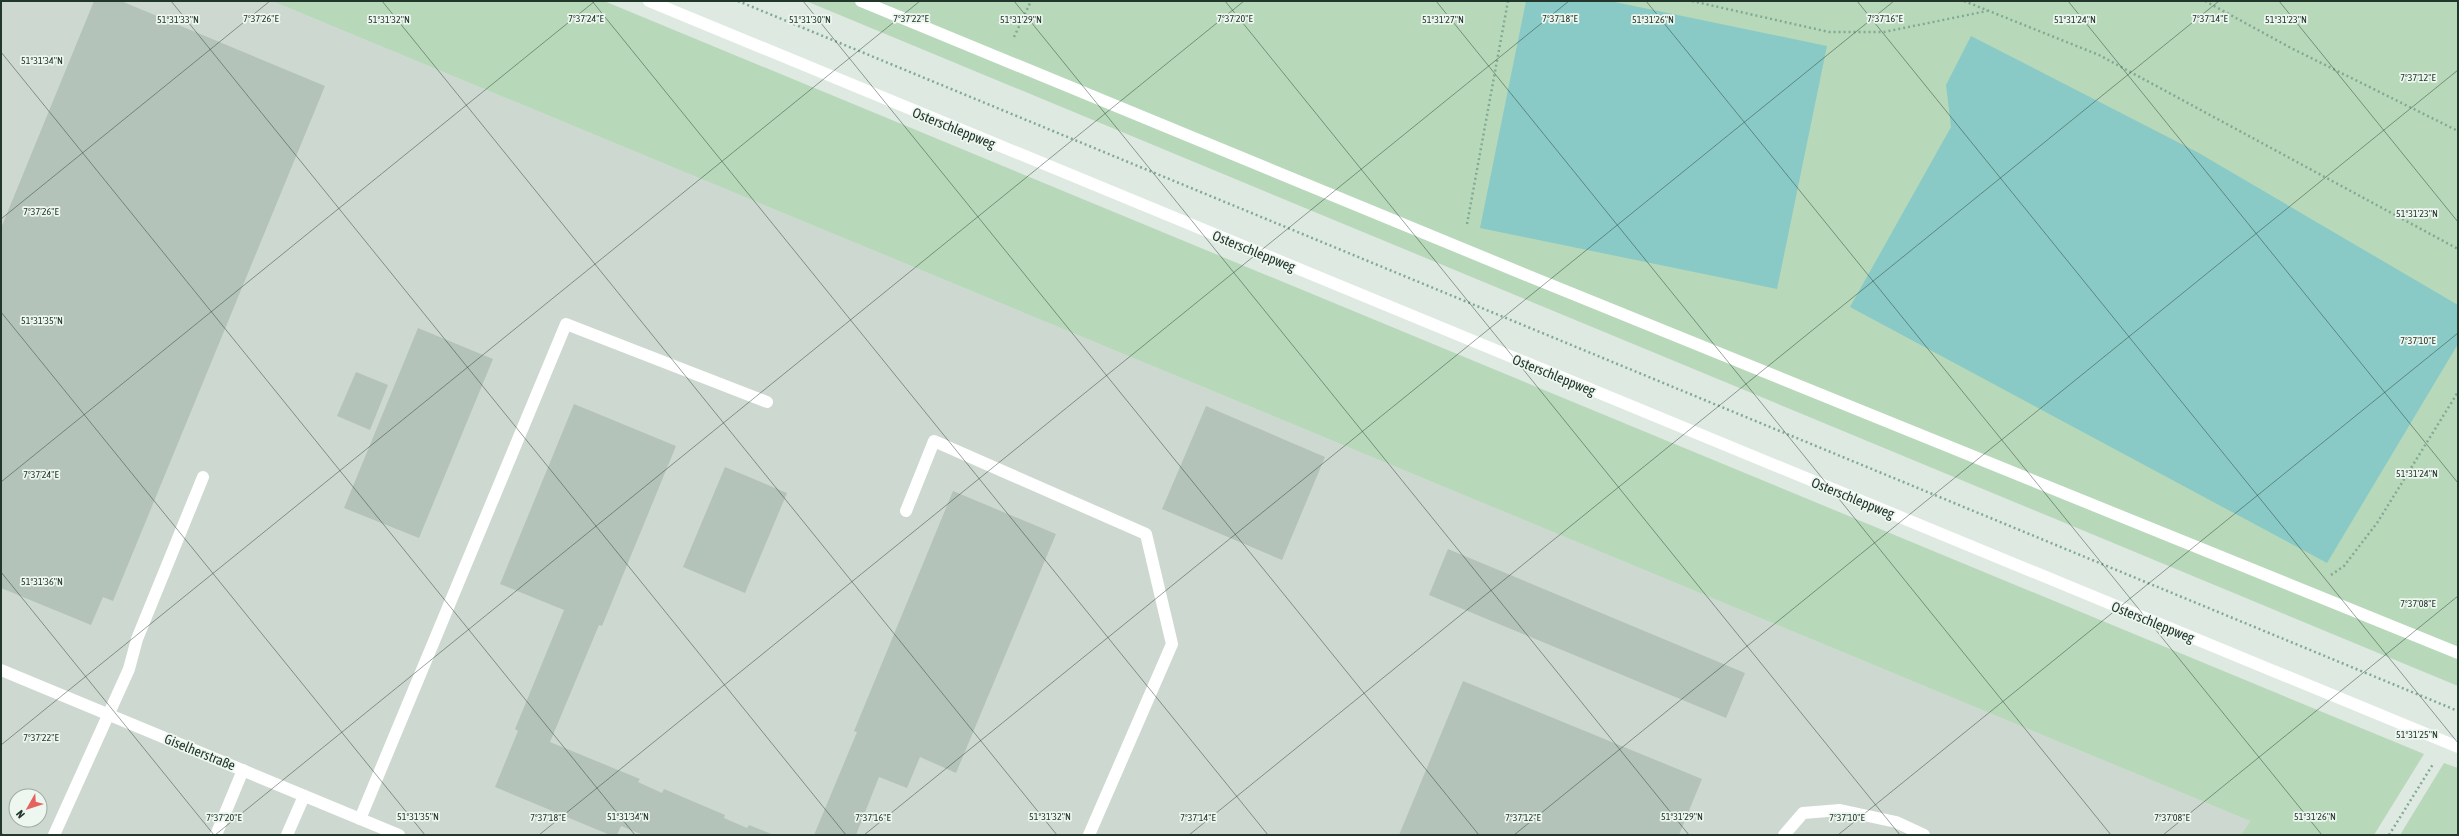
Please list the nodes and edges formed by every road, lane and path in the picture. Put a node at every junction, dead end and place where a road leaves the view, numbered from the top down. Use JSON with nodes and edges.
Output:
{"nodes":[{"id":1,"x":649,"y":1,"type":"edge"},
{"id":2,"x":738,"y":1,"type":"edge"},
{"id":3,"x":861,"y":1,"type":"edge"},
{"id":4,"x":1030,"y":1,"type":"edge"},
{"id":5,"x":1508,"y":1,"type":"edge"},
{"id":6,"x":1692,"y":1,"type":"edge"},
{"id":7,"x":1964,"y":1,"type":"edge"},
{"id":8,"x":2205,"y":1,"type":"edge"},
{"id":9,"x":1989,"y":11,"type":"junction"},
{"id":10,"x":1003,"y":60,"type":"junction"},
{"id":11,"x":2458,"y":131,"type":"edge"},
{"id":12,"x":1462,"y":248,"type":"junction"},
{"id":13,"x":2458,"y":249,"type":"edge"},
{"id":14,"x":2458,"y":392,"type":"edge"},
{"id":15,"x":767,"y":402,"type":"dead end"},
{"id":16,"x":203,"y":477,"type":"dead end"},
{"id":17,"x":906,"y":511,"type":"dead end"},
{"id":18,"x":2307,"y":592,"type":"junction"},
{"id":19,"x":2458,"y":653,"type":"edge"},
{"id":20,"x":1,"y":670,"type":"edge"},
{"id":21,"x":2458,"y":711,"type":"edge"},
{"id":22,"x":110,"y":715,"type":"junction"},
{"id":23,"x":2446,"y":743,"type":"junction"},
{"id":24,"x":2458,"y":748,"type":"edge"},
{"id":25,"x":243,"y":770,"type":"junction"},
{"id":26,"x":304,"y":796,"type":"junction"},
{"id":27,"x":360,"y":819,"type":"junction"},
{"id":28,"x":54,"y":835,"type":"edge"},
{"id":29,"x":216,"y":835,"type":"edge"},
{"id":30,"x":287,"y":835,"type":"edge"},
{"id":31,"x":399,"y":835,"type":"edge"},
{"id":32,"x":1089,"y":835,"type":"edge"},
{"id":33,"x":1784,"y":835,"type":"edge"},
{"id":34,"x":1924,"y":835,"type":"edge"},
{"id":35,"x":2389,"y":835,"type":"edge"}],
"edges":[{"from":1,"to":23,"type":"street","name":"Osterschleppweg"},
{"from":2,"to":21,"type":"path"},
{"from":3,"to":10,"type":"street"},
{"from":4,"to":10,"type":"path"},
{"from":5,"to":12,"type":"path"},
{"from":6,"to":9,"type":"path"},
{"from":7,"to":9,"type":"path"},
{"from":8,"to":11,"type":"path"},
{"from":9,"to":13,"type":"path"},
{"from":10,"to":12,"type":"street"},
{"from":12,"to":18,"type":"street"},
{"from":14,"to":18,"type":"path"},
{"from":15,"to":27,"type":"street"},
{"from":16,"to":22,"type":"street"},
{"from":17,"to":32,"type":"street"},
{"from":18,"to":19,"type":"street"},
{"from":20,"to":22,"type":"street","name":"Giselherstraße"},
{"from":22,"to":25,"type":"street","name":"Giselherstraße"},
{"from":22,"to":28,"type":"street"},
{"from":23,"to":24,"type":"street","name":"Osterschleppweg"},
{"from":23,"to":35,"type":"path"},
{"from":25,"to":26,"type":"street","name":"Giselherstraße"},
{"from":25,"to":29,"type":"street"},
{"from":26,"to":27,"type":"street","name":"Giselherstraße"},
{"from":26,"to":30,"type":"street"},
{"from":27,"to":31,"type":"street","name":"Giselherstraße"},
{"from":33,"to":34,"type":"street"}]}
